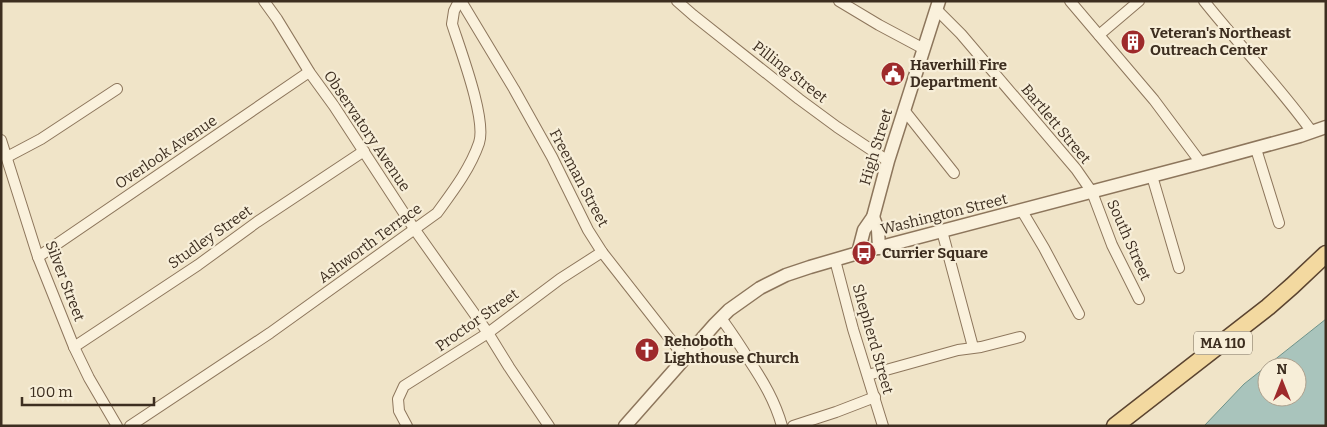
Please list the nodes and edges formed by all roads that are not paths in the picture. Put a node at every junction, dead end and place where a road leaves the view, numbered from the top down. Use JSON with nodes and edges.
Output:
{"nodes":[{"id":1,"x":264,"y":1,"type":"edge"},
{"id":2,"x":460,"y":1,"type":"edge"},
{"id":3,"x":677,"y":1,"type":"edge"},
{"id":4,"x":839,"y":1,"type":"edge"},
{"id":5,"x":1070,"y":1,"type":"edge"},
{"id":6,"x":1139,"y":1,"type":"edge"},
{"id":7,"x":1204,"y":1,"type":"edge"},
{"id":8,"x":937,"y":5,"type":"edge"},
{"id":9,"x":1099,"y":35,"type":"junction"},
{"id":10,"x":924,"y":49,"type":"junction"},
{"id":11,"x":310,"y":72,"type":"junction"},
{"id":12,"x":117,"y":90,"type":"dead end"},
{"id":13,"x":904,"y":110,"type":"junction"},
{"id":14,"x":1326,"y":127,"type":"edge"},
{"id":15,"x":1312,"y":132,"type":"junction"},
{"id":16,"x":1,"y":140,"type":"edge"},
{"id":17,"x":1256,"y":148,"type":"junction"},
{"id":18,"x":364,"y":151,"type":"junction"},
{"id":19,"x":7,"y":157,"type":"junction"},
{"id":20,"x":888,"y":161,"type":"junction"},
{"id":21,"x":1201,"y":164,"type":"junction"},
{"id":22,"x":954,"y":173,"type":"dead end"},
{"id":23,"x":1152,"y":176,"type":"junction"},
{"id":24,"x":1092,"y":192,"type":"junction"},
{"id":25,"x":1022,"y":210,"type":"junction"},
{"id":26,"x":873,"y":217,"type":"junction"},
{"id":27,"x":1279,"y":223,"type":"dead end"},
{"id":28,"x":415,"y":230,"type":"junction"},
{"id":29,"x":942,"y":231,"type":"junction"},
{"id":30,"x":879,"y":248,"type":"junction"},
{"id":31,"x":602,"y":252,"type":"junction"},
{"id":32,"x":858,"y":253,"type":"junction"},
{"id":33,"x":1326,"y":254,"type":"edge"},
{"id":34,"x":38,"y":257,"type":"junction"},
{"id":35,"x":835,"y":260,"type":"junction"},
{"id":36,"x":1179,"y":268,"type":"dead end"},
{"id":37,"x":1139,"y":299,"type":"dead end"},
{"id":38,"x":1079,"y":314,"type":"dead end"},
{"id":39,"x":721,"y":318,"type":"junction"},
{"id":40,"x":488,"y":334,"type":"junction"},
{"id":41,"x":1020,"y":337,"type":"dead end"},
{"id":42,"x":74,"y":347,"type":"junction"},
{"id":43,"x":973,"y":347,"type":"junction"},
{"id":44,"x":685,"y":358,"type":"junction"},
{"id":45,"x":868,"y":375,"type":"junction"},
{"id":46,"x":875,"y":398,"type":"junction"},
{"id":47,"x":117,"y":426,"type":"edge"},
{"id":48,"x":130,"y":426,"type":"edge"},
{"id":49,"x":408,"y":426,"type":"edge"},
{"id":50,"x":549,"y":426,"type":"edge"},
{"id":51,"x":625,"y":426,"type":"edge"},
{"id":52,"x":782,"y":426,"type":"edge"},
{"id":53,"x":792,"y":426,"type":"edge"},
{"id":54,"x":884,"y":426,"type":"edge"},
{"id":55,"x":1115,"y":426,"type":"edge"}],
"edges":[{"from":1,"to":11,"type":"street","name":"Observatory Avenue"},
{"from":2,"to":28,"type":"street","name":"Ashworth Terrace"},
{"from":2,"to":31,"type":"street","name":"Freeman Street"},
{"from":3,"to":20,"type":"street","name":"Pilling Street"},
{"from":4,"to":10,"type":"street"},
{"from":5,"to":9,"type":"street"},
{"from":6,"to":9,"type":"street"},
{"from":7,"to":15,"type":"street"},
{"from":8,"to":10,"type":"street","name":"High Street"},
{"from":8,"to":24,"type":"street","name":"Bartlett Street"},
{"from":9,"to":21,"type":"street"},
{"from":10,"to":13,"type":"street","name":"High Street"},
{"from":11,"to":18,"type":"street","name":"Observatory Avenue"},
{"from":11,"to":34,"type":"street","name":"Overlook Avenue"},
{"from":12,"to":19,"type":"street"},
{"from":13,"to":20,"type":"street","name":"High Street"},
{"from":13,"to":22,"type":"street"},
{"from":14,"to":15,"type":"street","name":"Washington Street"},
{"from":15,"to":17,"type":"street","name":"Washington Street"},
{"from":16,"to":19,"type":"street","name":"Silver Street"},
{"from":17,"to":21,"type":"street","name":"Washington Street"},
{"from":17,"to":27,"type":"street"},
{"from":18,"to":28,"type":"street","name":"Observatory Avenue"},
{"from":18,"to":42,"type":"street","name":"Studley Street"},
{"from":19,"to":34,"type":"street","name":"Silver Street"},
{"from":20,"to":26,"type":"street","name":"High Street"},
{"from":21,"to":23,"type":"street","name":"Washington Street"},
{"from":23,"to":24,"type":"street","name":"Washington Street"},
{"from":23,"to":36,"type":"street"},
{"from":24,"to":25,"type":"street","name":"Washington Street"},
{"from":24,"to":37,"type":"street","name":"South Street"},
{"from":25,"to":29,"type":"street","name":"Washington Street"},
{"from":25,"to":38,"type":"street"},
{"from":26,"to":30,"type":"street","name":"High Street"},
{"from":26,"to":32,"type":"street","name":"High Street"},
{"from":28,"to":40,"type":"street","name":"Observatory Avenue"},
{"from":28,"to":48,"type":"street","name":"Ashworth Terrace"},
{"from":29,"to":30,"type":"street","name":"Washington Street"},
{"from":29,"to":43,"type":"street"},
{"from":30,"to":32,"type":"street","name":"Washington Street"},
{"from":31,"to":40,"type":"street","name":"Proctor Street"},
{"from":31,"to":44,"type":"street","name":"Freeman Street"},
{"from":32,"to":35,"type":"street","name":"Washington Street"},
{"from":33,"to":55,"type":"main road","number":"MA 110"},
{"from":34,"to":42,"type":"street","name":"Silver Street"},
{"from":35,"to":39,"type":"street","name":"Washington Street"},
{"from":35,"to":45,"type":"street","name":"Shepherd Street"},
{"from":39,"to":44,"type":"street","name":"Washington Street"},
{"from":39,"to":52,"type":"street"},
{"from":40,"to":49,"type":"street","name":"Proctor Street"},
{"from":40,"to":50,"type":"street","name":"Observatory Avenue"},
{"from":41,"to":43,"type":"street"},
{"from":42,"to":47,"type":"street","name":"Silver Street"},
{"from":43,"to":45,"type":"street"},
{"from":44,"to":51,"type":"street","name":"Washington Street"},
{"from":45,"to":46,"type":"street","name":"Shepherd Street"},
{"from":46,"to":53,"type":"street"},
{"from":46,"to":54,"type":"street","name":"Shepherd Street"}]}
